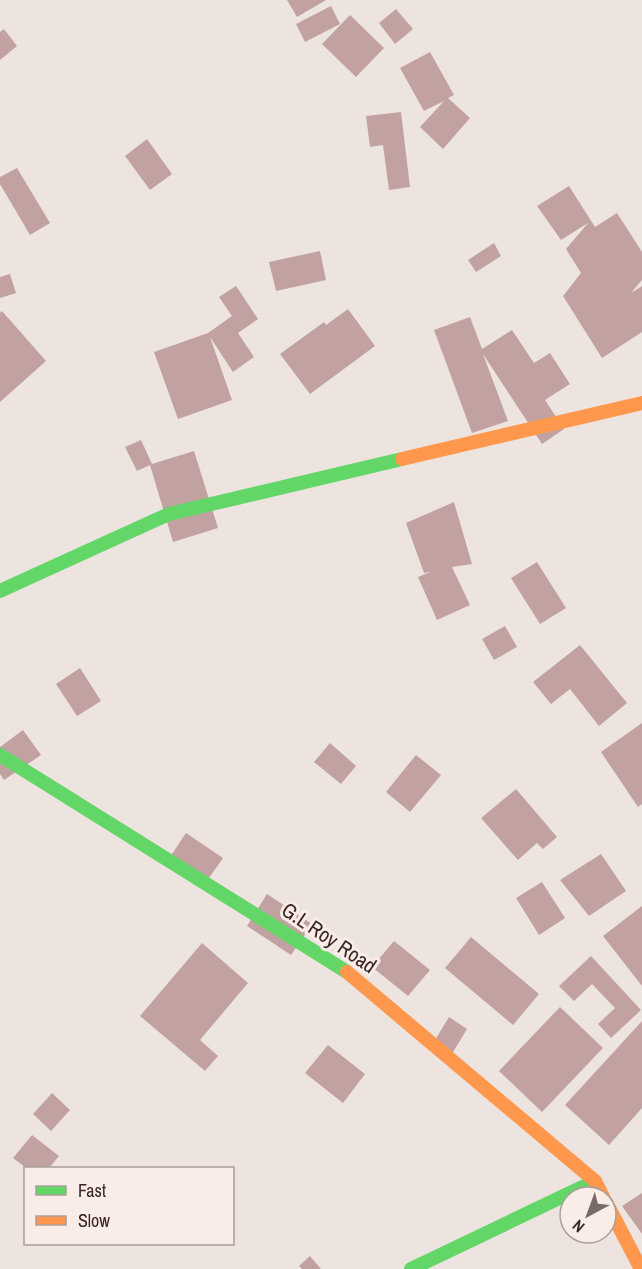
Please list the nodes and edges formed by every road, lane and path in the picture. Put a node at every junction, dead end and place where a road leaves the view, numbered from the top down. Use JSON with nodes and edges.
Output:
{"nodes":[{"id":1,"x":642,"y":402,"type":"edge"},
{"id":2,"x":0,"y":591,"type":"edge"},
{"id":3,"x":0,"y":755,"type":"edge"},
{"id":4,"x":595,"y":1181,"type":"junction"},
{"id":5,"x":597,"y":1185,"type":"edge"},
{"id":6,"x":618,"y":1224,"type":"edge"},
{"id":7,"x":411,"y":1269,"type":"edge"},
{"id":8,"x":642,"y":1269,"type":"edge"}],
"edges":[{"from":1,"to":2,"type":"street"},
{"from":3,"to":4,"type":"street","name":"G.L Roy Road"},
{"from":4,"to":5,"type":"street","name":"G.L Roy Road"},
{"from":4,"to":7,"type":"street"},
{"from":6,"to":8,"type":"street"}]}
